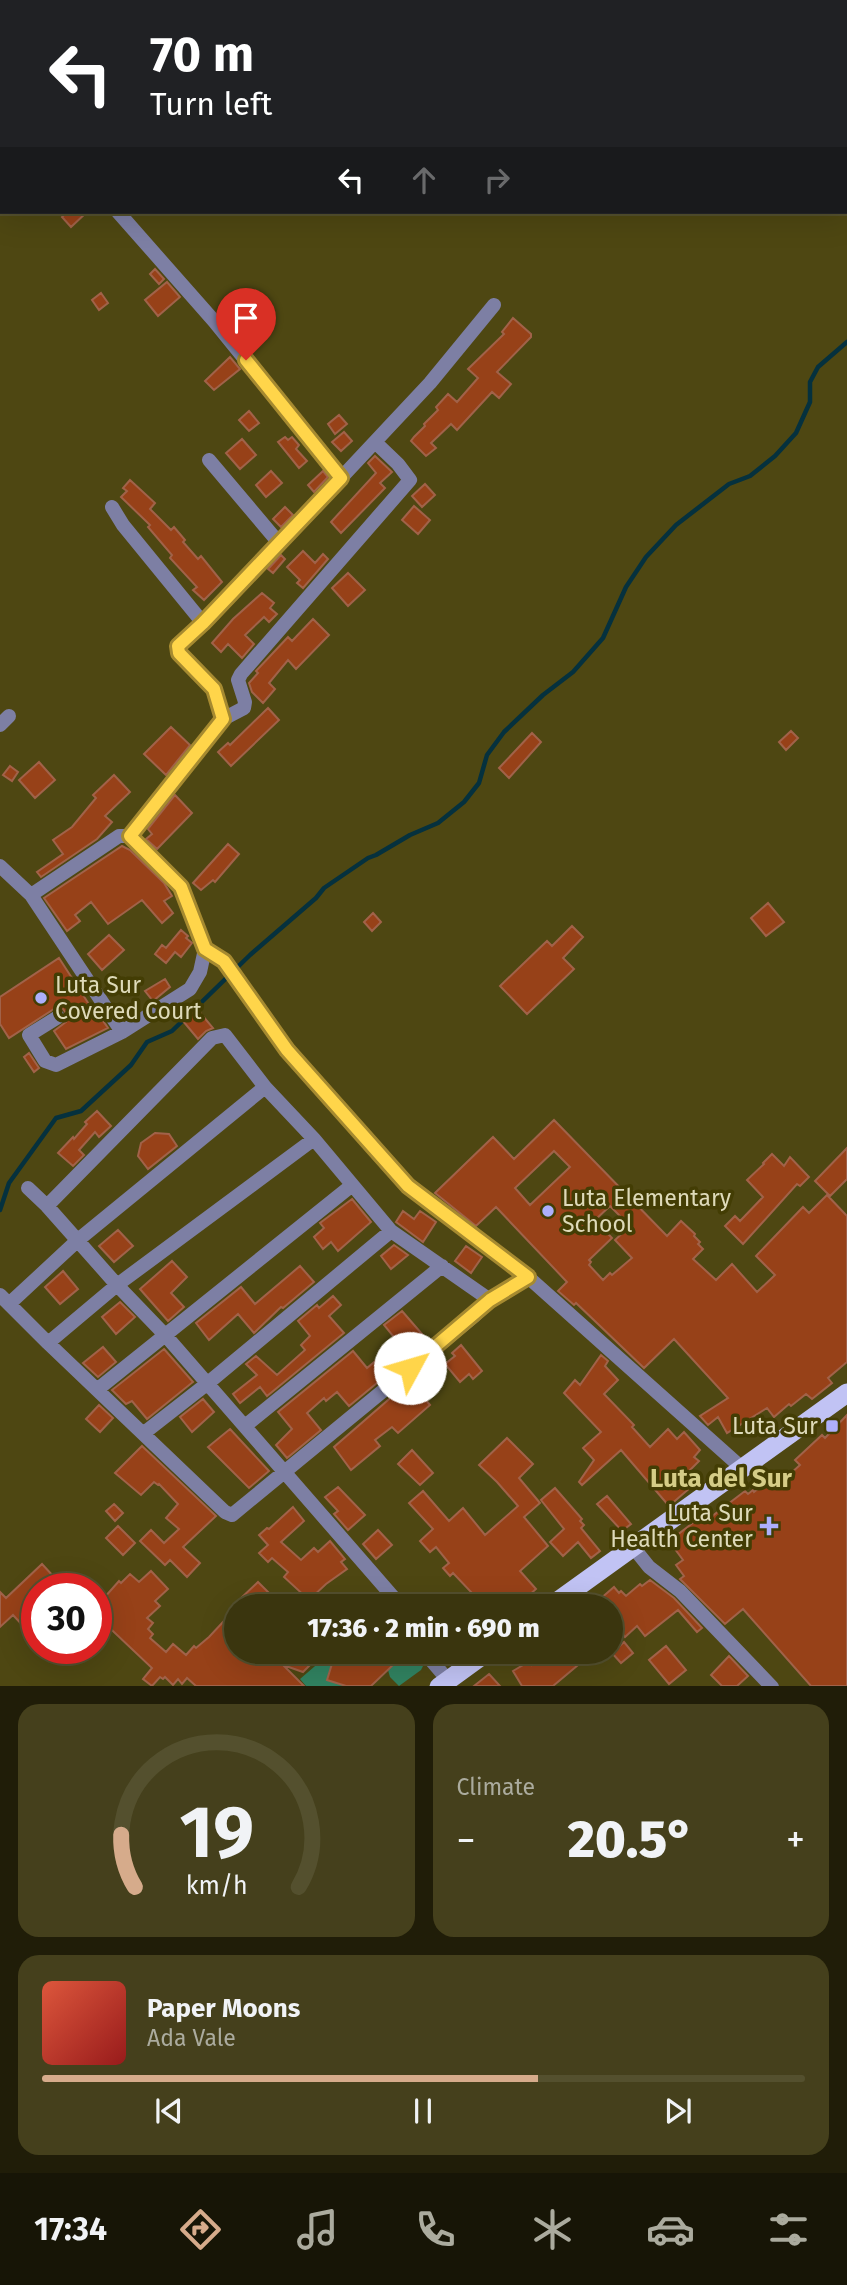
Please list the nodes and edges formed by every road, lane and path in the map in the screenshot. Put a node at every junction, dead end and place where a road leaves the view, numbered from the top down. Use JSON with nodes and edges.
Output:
{"nodes":[{"id":1,"x":120,"y":214,"type":"edge"},
{"id":2,"x":494,"y":305,"type":"dead end"},
{"id":3,"x":375,"y":442,"type":"junction"},
{"id":4,"x":209,"y":460,"type":"dead end"},
{"id":5,"x":341,"y":478,"type":"junction"},
{"id":6,"x":112,"y":507,"type":"dead end"},
{"id":7,"x":279,"y":543,"type":"junction"},
{"id":8,"x":203,"y":623,"type":"junction"},
{"id":9,"x":223,"y":719,"type":"junction"},
{"id":10,"x":130,"y":836,"type":"junction"},
{"id":11,"x":0,"y":866,"type":"edge"},
{"id":12,"x":31,"y":895,"type":"junction"},
{"id":13,"x":205,"y":949,"type":"junction"},
{"id":14,"x":58,"y":1017,"type":"dead end"},
{"id":15,"x":122,"y":1032,"type":"junction"},
{"id":16,"x":265,"y":1087,"type":"junction"},
{"id":17,"x":314,"y":1139,"type":"junction"},
{"id":18,"x":351,"y":1186,"type":"junction"},
{"id":19,"x":28,"y":1188,"type":"dead end"},
{"id":20,"x":47,"y":1206,"type":"junction"},
{"id":21,"x":391,"y":1231,"type":"junction"},
{"id":22,"x":78,"y":1240,"type":"junction"},
{"id":23,"x":442,"y":1265,"type":"junction"},
{"id":24,"x":528,"y":1277,"type":"junction"},
{"id":25,"x":117,"y":1285,"type":"junction"},
{"id":26,"x":5,"y":1299,"type":"edge"},
{"id":27,"x":490,"y":1300,"type":"junction"},
{"id":28,"x":166,"y":1336,"type":"junction"},
{"id":29,"x":48,"y":1343,"type":"junction"},
{"id":30,"x":208,"y":1383,"type":"junction"},
{"id":31,"x":98,"y":1389,"type":"junction"},
{"id":32,"x":847,"y":1393,"type":"edge"},
{"id":33,"x":245,"y":1426,"type":"junction"},
{"id":34,"x":144,"y":1433,"type":"junction"},
{"id":35,"x":743,"y":1469,"type":"junction"},
{"id":36,"x":283,"y":1472,"type":"junction"},
{"id":37,"x":633,"y":1547,"type":"junction"},
{"id":38,"x":390,"y":1594,"type":"edge"},
{"id":39,"x":568,"y":1594,"type":"edge"},
{"id":40,"x":431,"y":1664,"type":"edge"},
{"id":41,"x":459,"y":1664,"type":"edge"},
{"id":42,"x":443,"y":1683,"type":"edge"},
{"id":43,"x":772,"y":1686,"type":"edge"}],
"edges":[{"from":1,"to":5,"type":"street"},
{"from":2,"to":3,"type":"street"},
{"from":3,"to":5,"type":"street"},
{"from":3,"to":9,"type":"street"},
{"from":4,"to":7,"type":"street"},
{"from":5,"to":7,"type":"street"},
{"from":6,"to":8,"type":"street"},
{"from":7,"to":8,"type":"street"},
{"from":8,"to":9,"type":"street"},
{"from":9,"to":10,"type":"street"},
{"from":10,"to":12,"type":"street"},
{"from":10,"to":13,"type":"street"},
{"from":11,"to":12,"type":"street"},
{"from":12,"to":15,"type":"street"},
{"from":13,"to":15,"type":"street"},
{"from":13,"to":24,"type":"street"},
{"from":14,"to":15,"type":"street"},
{"from":16,"to":17,"type":"street"},
{"from":16,"to":20,"type":"street"},
{"from":16,"to":22,"type":"street"},
{"from":17,"to":18,"type":"street"},
{"from":17,"to":25,"type":"street"},
{"from":18,"to":21,"type":"street"},
{"from":18,"to":28,"type":"street"},
{"from":19,"to":20,"type":"street"},
{"from":20,"to":22,"type":"street"},
{"from":21,"to":23,"type":"street"},
{"from":21,"to":30,"type":"street"},
{"from":22,"to":25,"type":"street"},
{"from":22,"to":26,"type":"street"},
{"from":23,"to":27,"type":"street"},
{"from":23,"to":33,"type":"street"},
{"from":24,"to":27,"type":"street"},
{"from":24,"to":35,"type":"street"},
{"from":25,"to":28,"type":"street"},
{"from":25,"to":29,"type":"street"},
{"from":26,"to":29,"type":"street"},
{"from":27,"to":36,"type":"street"},
{"from":28,"to":30,"type":"street"},
{"from":28,"to":31,"type":"street"},
{"from":29,"to":31,"type":"street"},
{"from":30,"to":33,"type":"street"},
{"from":30,"to":34,"type":"street"},
{"from":31,"to":34,"type":"street"},
{"from":32,"to":35,"type":"highway"},
{"from":33,"to":36,"type":"street"},
{"from":34,"to":36,"type":"street"},
{"from":35,"to":37,"type":"highway"},
{"from":36,"to":38,"type":"street"},
{"from":37,"to":39,"type":"highway"},
{"from":37,"to":43,"type":"street"},
{"from":40,"to":42,"type":"street"},
{"from":41,"to":42,"type":"highway"}]}
